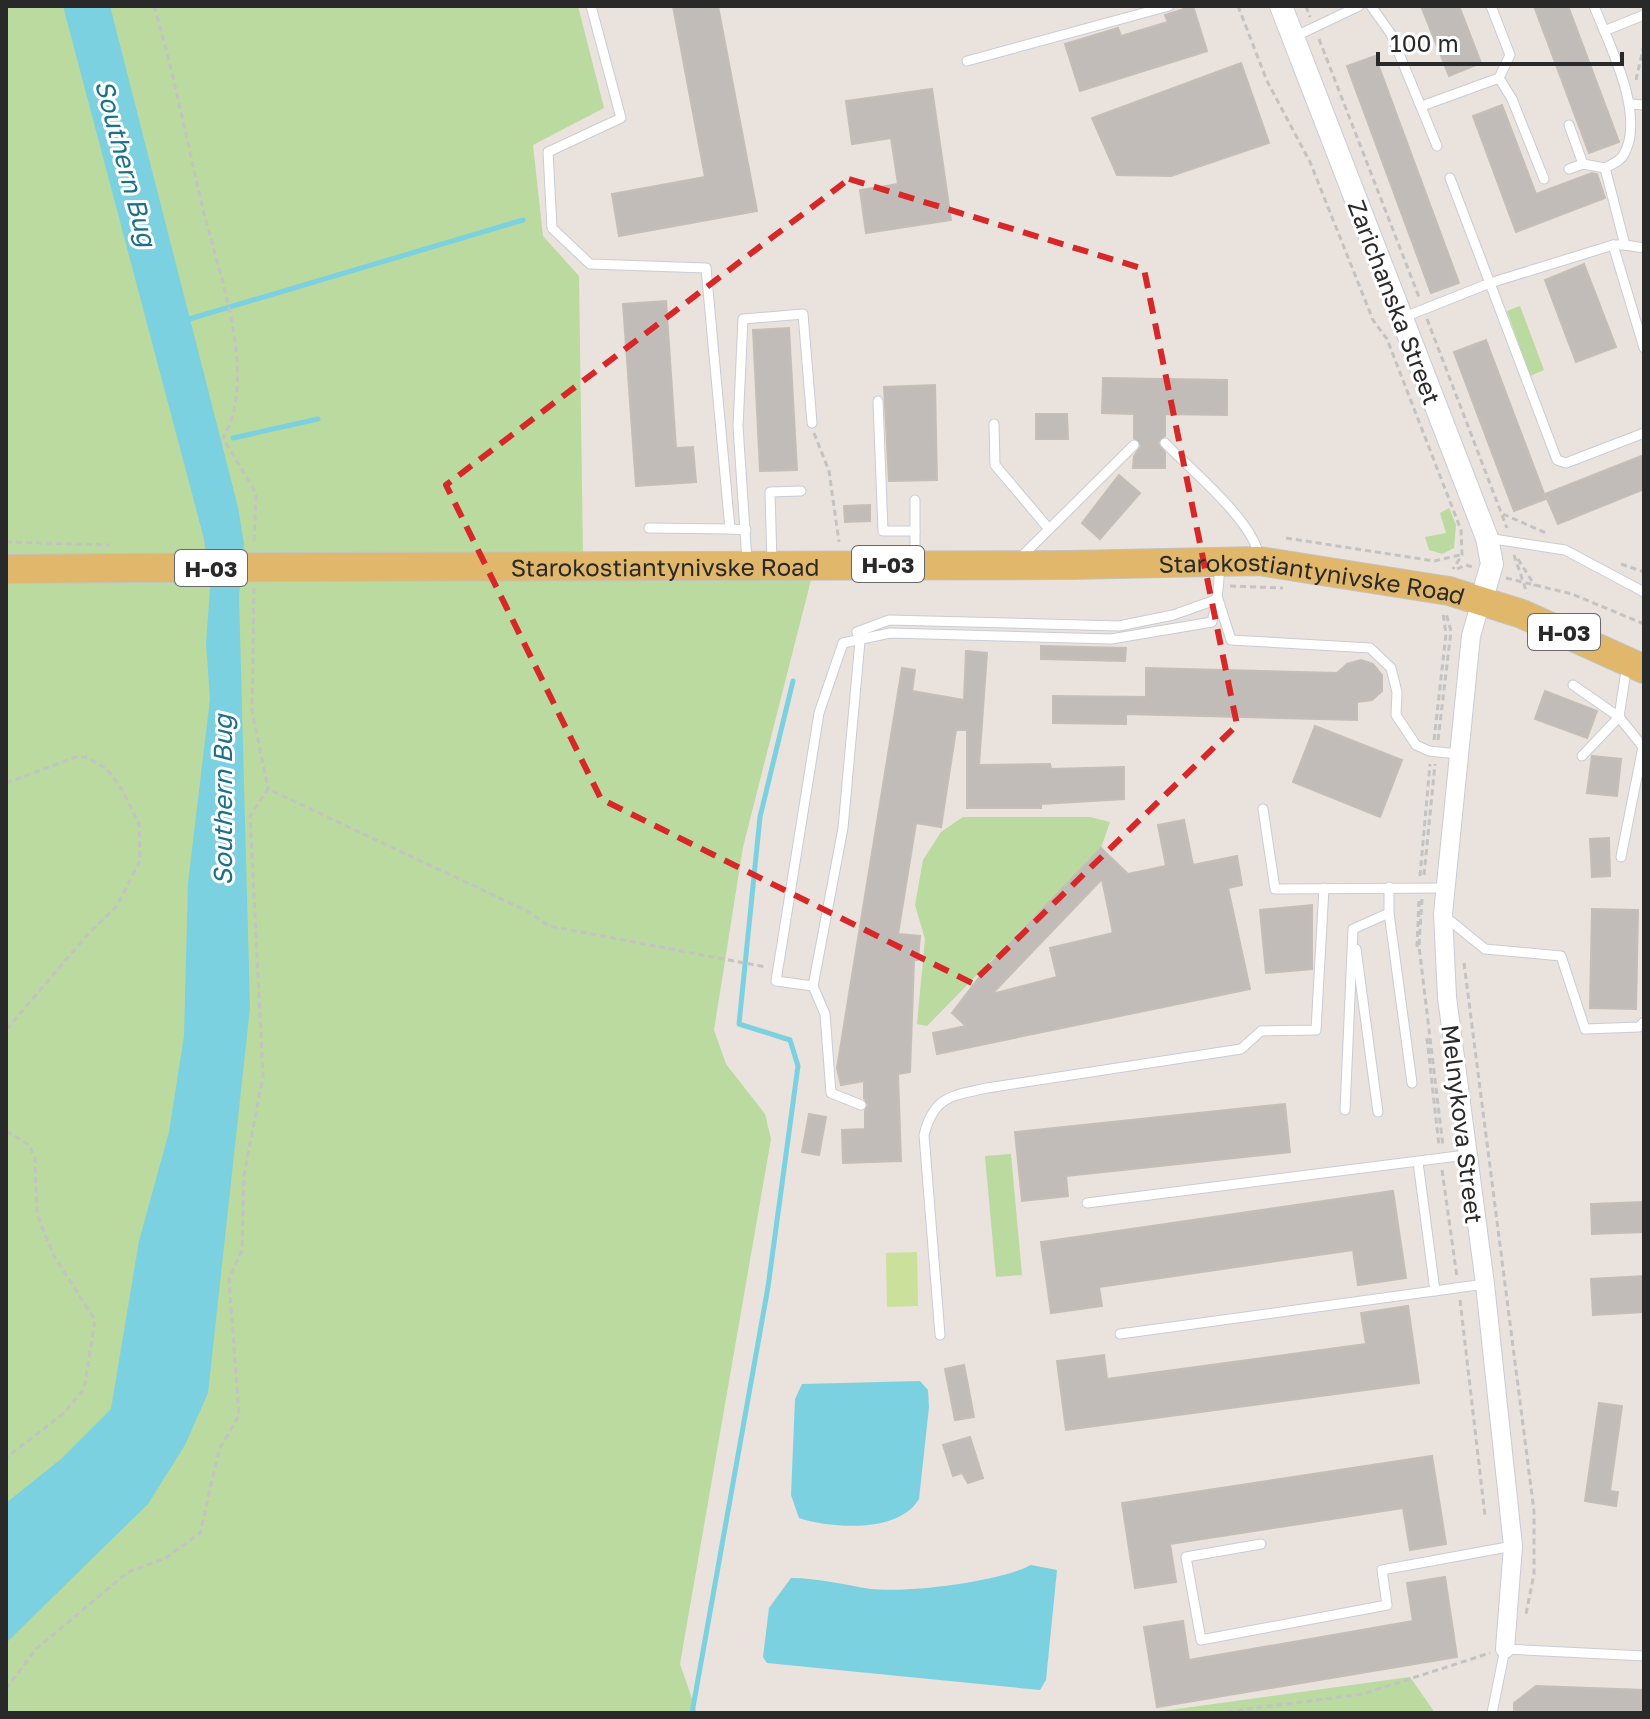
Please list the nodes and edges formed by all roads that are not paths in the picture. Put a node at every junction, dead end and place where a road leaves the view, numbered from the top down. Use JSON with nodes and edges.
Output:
{"nodes":[{"id":1,"x":591,"y":6,"type":"edge"},
{"id":2,"x":1169,"y":6,"type":"edge"},
{"id":3,"x":1281,"y":6,"type":"edge"},
{"id":4,"x":1359,"y":6,"type":"edge"},
{"id":5,"x":1371,"y":6,"type":"edge"},
{"id":6,"x":1491,"y":6,"type":"edge"},
{"id":7,"x":1594,"y":6,"type":"edge"},
{"id":8,"x":1644,"y":15,"type":"edge"},
{"id":9,"x":1604,"y":31,"type":"junction"},
{"id":10,"x":1293,"y":37,"type":"junction"},
{"id":11,"x":967,"y":61,"type":"dead end"},
{"id":12,"x":1499,"y":78,"type":"junction"},
{"id":13,"x":1630,"y":104,"type":"junction"},
{"id":14,"x":1644,"y":105,"type":"edge"},
{"id":15,"x":1422,"y":106,"type":"junction"},
{"id":16,"x":1569,"y":125,"type":"dead end"},
{"id":17,"x":1437,"y":146,"type":"dead end"},
{"id":18,"x":1583,"y":164,"type":"junction"},
{"id":19,"x":1605,"y":168,"type":"junction"},
{"id":20,"x":1569,"y":169,"type":"dead end"},
{"id":21,"x":1450,"y":178,"type":"dead end"},
{"id":22,"x":1544,"y":179,"type":"dead end"},
{"id":23,"x":1613,"y":245,"type":"junction"},
{"id":24,"x":1625,"y":245,"type":"junction"},
{"id":25,"x":1644,"y":248,"type":"edge"},
{"id":26,"x":1490,"y":283,"type":"junction"},
{"id":27,"x":1402,"y":318,"type":"junction"},
{"id":28,"x":1644,"y":348,"type":"edge"},
{"id":29,"x":878,"y":401,"type":"dead end"},
{"id":30,"x":812,"y":423,"type":"road end"},
{"id":31,"x":994,"y":424,"type":"dead end"},
{"id":32,"x":1644,"y":433,"type":"edge"},
{"id":33,"x":1165,"y":443,"type":"dead end"},
{"id":34,"x":1134,"y":445,"type":"dead end"},
{"id":35,"x":801,"y":491,"type":"dead end"},
{"id":36,"x":915,"y":500,"type":"dead end"},
{"id":37,"x":649,"y":528,"type":"dead end"},
{"id":38,"x":730,"y":529,"type":"junction"},
{"id":39,"x":1049,"y":529,"type":"junction"},
{"id":40,"x":746,"y":530,"type":"junction"},
{"id":41,"x":915,"y":531,"type":"junction"},
{"id":42,"x":1487,"y":538,"type":"junction"},
{"id":43,"x":1259,"y":561,"type":"junction"},
{"id":44,"x":915,"y":564,"type":"junction"},
{"id":45,"x":1015,"y":564,"type":"junction"},
{"id":46,"x":760,"y":565,"type":"junction"},
{"id":47,"x":6,"y":569,"type":"edge"},
{"id":48,"x":1219,"y":574,"type":"junction"},
{"id":49,"x":1644,"y":592,"type":"edge"},
{"id":50,"x":1218,"y":599,"type":"junction"},
{"id":51,"x":1481,"y":601,"type":"junction"},
{"id":52,"x":860,"y":641,"type":"junction"},
{"id":53,"x":1636,"y":665,"type":"edge"},
{"id":54,"x":1573,"y":685,"type":"dead end"},
{"id":55,"x":1619,"y":717,"type":"junction"},
{"id":56,"x":1458,"y":754,"type":"junction"},
{"id":57,"x":1582,"y":756,"type":"dead end"},
{"id":58,"x":1263,"y":809,"type":"dead end"},
{"id":59,"x":1621,"y":857,"type":"dead end"},
{"id":60,"x":1389,"y":887,"type":"junction"},
{"id":61,"x":1324,"y":888,"type":"junction"},
{"id":62,"x":1445,"y":888,"type":"junction"},
{"id":63,"x":1389,"y":913,"type":"junction"},
{"id":64,"x":1443,"y":914,"type":"junction"},
{"id":65,"x":1353,"y":929,"type":"junction"},
{"id":66,"x":813,"y":986,"type":"junction"},
{"id":67,"x":1644,"y":1022,"type":"edge"},
{"id":68,"x":1412,"y":1083,"type":"dead end"},
{"id":69,"x":861,"y":1105,"type":"dead end"},
{"id":70,"x":1345,"y":1110,"type":"dead end"},
{"id":71,"x":1378,"y":1112,"type":"dead end"},
{"id":72,"x":1466,"y":1155,"type":"junction"},
{"id":73,"x":1418,"y":1162,"type":"junction"},
{"id":74,"x":1087,"y":1203,"type":"dead end"},
{"id":75,"x":1485,"y":1284,"type":"junction"},
{"id":76,"x":1435,"y":1291,"type":"junction"},
{"id":77,"x":1120,"y":1334,"type":"dead end"},
{"id":78,"x":940,"y":1335,"type":"dead end"},
{"id":79,"x":1261,"y":1544,"type":"dead end"},
{"id":80,"x":1513,"y":1546,"type":"junction"},
{"id":81,"x":1505,"y":1649,"type":"junction"},
{"id":82,"x":1644,"y":1656,"type":"edge"},
{"id":83,"x":1492,"y":1713,"type":"edge"}],
"edges":[{"from":1,"to":38,"type":"lane"},
{"from":2,"to":11,"type":"lane"},
{"from":3,"to":10,"type":"street","name":"Zarichanska Street"},
{"from":4,"to":10,"type":"lane"},
{"from":5,"to":15,"type":"lane"},
{"from":6,"to":12,"type":"lane"},
{"from":7,"to":9,"type":"lane"},
{"from":8,"to":9,"type":"lane"},
{"from":9,"to":13,"type":"lane"},
{"from":10,"to":27,"type":"street","name":"Zarichanska Street"},
{"from":12,"to":15,"type":"lane"},
{"from":12,"to":22,"type":"lane"},
{"from":13,"to":14,"type":"lane"},
{"from":13,"to":19,"type":"lane"},
{"from":15,"to":17,"type":"lane"},
{"from":16,"to":18,"type":"lane"},
{"from":18,"to":19,"type":"lane"},
{"from":18,"to":20,"type":"lane"},
{"from":19,"to":24,"type":"lane"},
{"from":21,"to":26,"type":"lane"},
{"from":23,"to":24,"type":"lane"},
{"from":23,"to":26,"type":"lane"},
{"from":23,"to":28,"type":"lane"},
{"from":24,"to":25,"type":"lane"},
{"from":26,"to":27,"type":"lane"},
{"from":26,"to":32,"type":"lane"},
{"from":27,"to":42,"type":"street","name":"Zarichanska Street"},
{"from":29,"to":41,"type":"lane"},
{"from":30,"to":40,"type":"lane"},
{"from":31,"to":39,"type":"lane"},
{"from":33,"to":43,"type":"lane"},
{"from":34,"to":39,"type":"lane"},
{"from":35,"to":46,"type":"lane"},
{"from":36,"to":41,"type":"lane"},
{"from":37,"to":38,"type":"lane"},
{"from":38,"to":40,"type":"lane"},
{"from":39,"to":45,"type":"lane"},
{"from":40,"to":46,"type":"lane"},
{"from":41,"to":44,"type":"lane"},
{"from":42,"to":49,"type":"lane"},
{"from":42,"to":51,"type":"street","name":"Zarichanska Street"},
{"from":43,"to":48,"type":"main road","name":"Starokostiantynivske Road","number":"Н-03"},
{"from":43,"to":51,"type":"main road","name":"Starokostiantynivske Road","number":"Н-03"},
{"from":44,"to":45,"type":"main road","name":"Starokostiantynivske Road","number":"Н-03"},
{"from":44,"to":46,"type":"main road","name":"Starokostiantynivske Road","number":"Н-03"},
{"from":45,"to":48,"type":"main road","name":"Starokostiantynivske Road","number":"Н-03"},
{"from":46,"to":47,"type":"main road","name":"Starokostiantynivske Road","number":"Н-03","bridge":true},
{"from":48,"to":50,"type":"lane"},
{"from":50,"to":52,"type":"lane"},
{"from":50,"to":52,"type":"lane"},
{"from":50,"to":56,"type":"lane"},
{"from":51,"to":53,"type":"main road","name":"Starokostiantynivske Road","number":"Н-03"},
{"from":51,"to":56,"type":"street","name":"Melnykova Street"},
{"from":52,"to":66,"type":"lane"},
{"from":52,"to":66,"type":"lane"},
{"from":53,"to":55,"type":"lane"},
{"from":54,"to":55,"type":"lane"},
{"from":55,"to":57,"type":"lane"},
{"from":55,"to":59,"type":"lane"},
{"from":56,"to":62,"type":"street","name":"Melnykova Street"},
{"from":58,"to":61,"type":"lane"},
{"from":60,"to":61,"type":"lane"},
{"from":60,"to":62,"type":"lane"},
{"from":60,"to":63,"type":"lane"},
{"from":61,"to":78,"type":"lane"},
{"from":62,"to":64,"type":"street","name":"Melnykova Street"},
{"from":63,"to":65,"type":"lane"},
{"from":63,"to":68,"type":"lane"},
{"from":64,"to":67,"type":"lane"},
{"from":64,"to":72,"type":"street","name":"Melnykova Street"},
{"from":65,"to":70,"type":"lane"},
{"from":65,"to":71,"type":"lane"},
{"from":66,"to":69,"type":"lane"},
{"from":72,"to":73,"type":"lane"},
{"from":72,"to":75,"type":"street","name":"Melnykova Street"},
{"from":73,"to":74,"type":"lane"},
{"from":73,"to":76,"type":"lane"},
{"from":75,"to":76,"type":"lane"},
{"from":75,"to":80,"type":"street","name":"Melnykova Street"},
{"from":76,"to":77,"type":"lane"},
{"from":79,"to":80,"type":"lane"},
{"from":80,"to":81,"type":"street","name":"Melnykova Street"},
{"from":81,"to":82,"type":"lane"},
{"from":81,"to":83,"type":"lane"}]}
